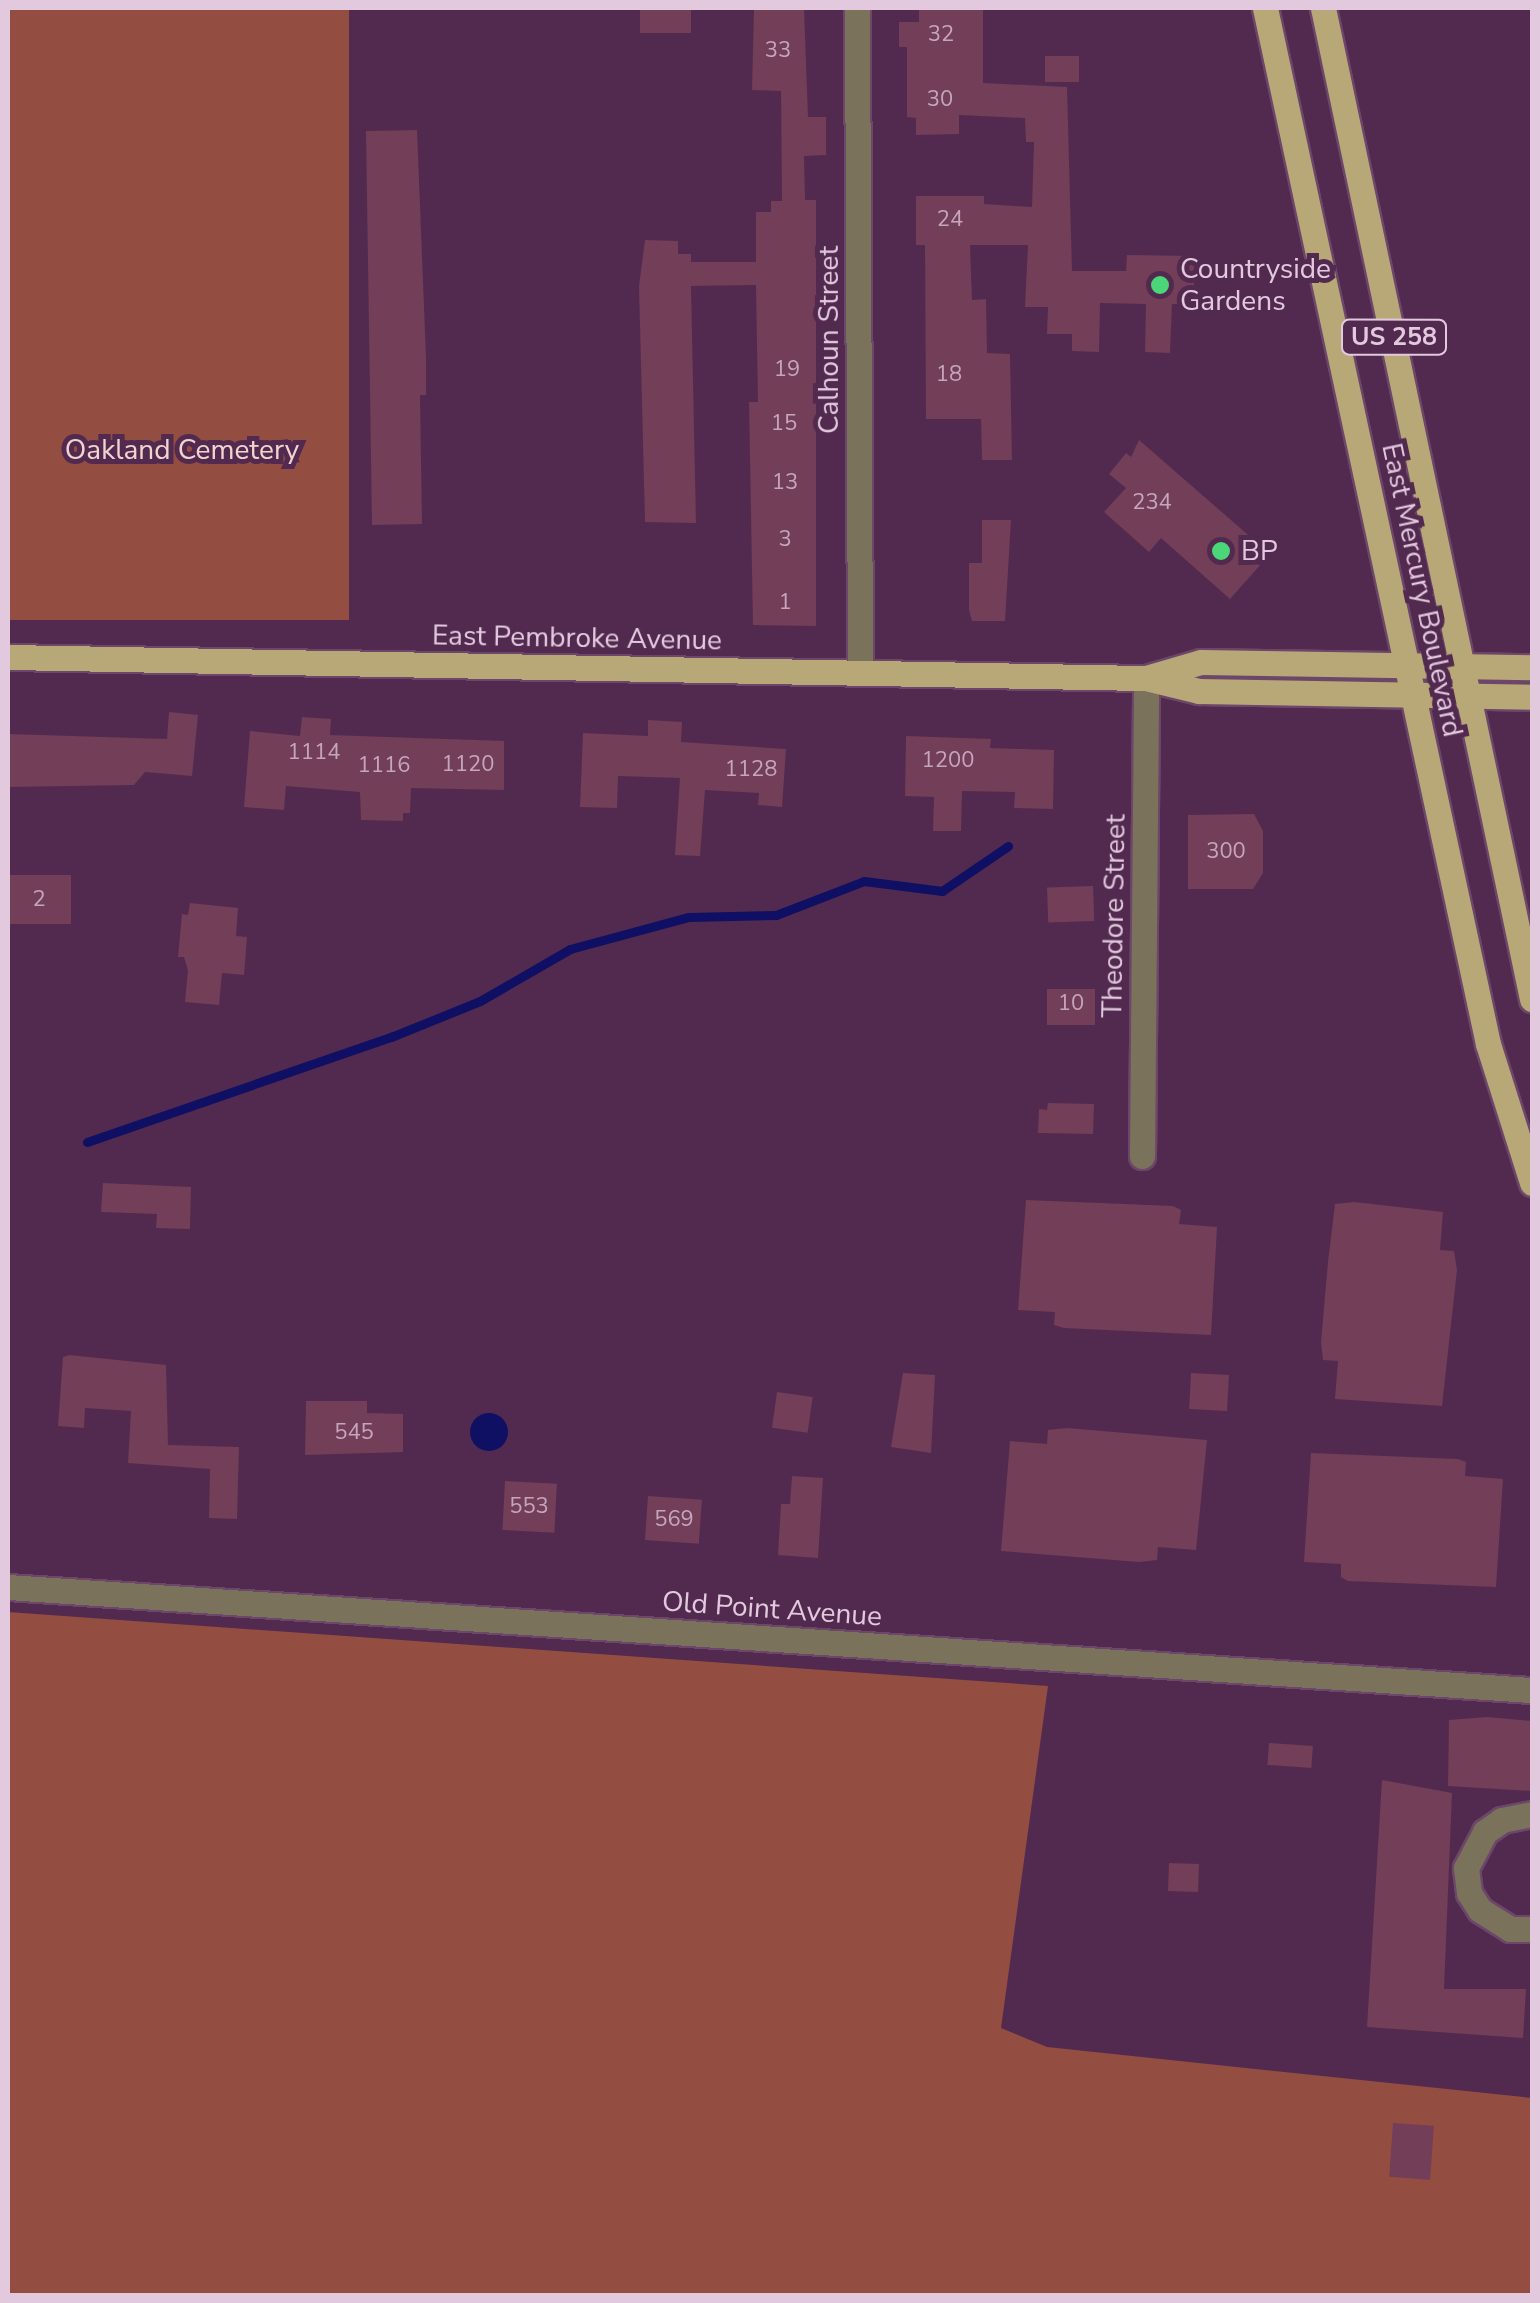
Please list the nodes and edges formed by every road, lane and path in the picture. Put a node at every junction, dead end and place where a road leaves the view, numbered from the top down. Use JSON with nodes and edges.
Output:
{"nodes":[{"id":1,"x":858,"y":8,"type":"edge"},
{"id":2,"x":1265,"y":8,"type":"edge"},
{"id":3,"x":1322,"y":8,"type":"edge"},
{"id":4,"x":8,"y":657,"type":"edge"},
{"id":5,"x":1409,"y":665,"type":"junction"},
{"id":6,"x":1466,"y":666,"type":"junction"},
{"id":7,"x":1532,"y":667,"type":"edge"},
{"id":8,"x":860,"y":672,"type":"junction"},
{"id":9,"x":1146,"y":678,"type":"junction"},
{"id":10,"x":1414,"y":694,"type":"junction"},
{"id":11,"x":1473,"y":695,"type":"junction"},
{"id":12,"x":1532,"y":696,"type":"edge"},
{"id":13,"x":1532,"y":999,"type":"edge"},
{"id":14,"x":1142,"y":1156,"type":"dead end"},
{"id":15,"x":1532,"y":1182,"type":"edge"},
{"id":16,"x":8,"y":1587,"type":"edge"},
{"id":17,"x":1532,"y":1690,"type":"edge"},
{"id":18,"x":1532,"y":1814,"type":"edge"},
{"id":19,"x":1532,"y":1929,"type":"edge"}],
"edges":[{"from":1,"to":8,"type":"street","name":"Calhoun Street"},
{"from":2,"to":5,"type":"main road","name":"East Mercury Boulevard","number":"US 258"},
{"from":3,"to":6,"type":"main road","name":"East Mercury Boulevard","number":"US 258"},
{"from":4,"to":8,"type":"main road","name":"East Pembroke Avenue"},
{"from":5,"to":6,"type":"main road","name":"East Pembroke Avenue"},
{"from":5,"to":9,"type":"main road","name":"East Pembroke Avenue"},
{"from":5,"to":10,"type":"main road","name":"East Mercury Boulevard","number":"US 258"},
{"from":6,"to":7,"type":"main road","name":"East Pembroke Avenue"},
{"from":6,"to":11,"type":"main road","name":"East Mercury Boulevard","number":"US 258"},
{"from":8,"to":9,"type":"main road","name":"East Pembroke Avenue"},
{"from":9,"to":10,"type":"main road","name":"East Pembroke Avenue"},
{"from":9,"to":14,"type":"street","name":"Theodore Street"},
{"from":10,"to":11,"type":"main road","name":"East Pembroke Avenue"},
{"from":10,"to":15,"type":"main road","name":"East Mercury Boulevard","number":"US 258"},
{"from":11,"to":12,"type":"main road","name":"East Pembroke Avenue"},
{"from":11,"to":13,"type":"main road","name":"East Mercury Boulevard","number":"US 258"},
{"from":16,"to":17,"type":"street","name":"Old Point Avenue"},
{"from":18,"to":19,"type":"street"}]}
